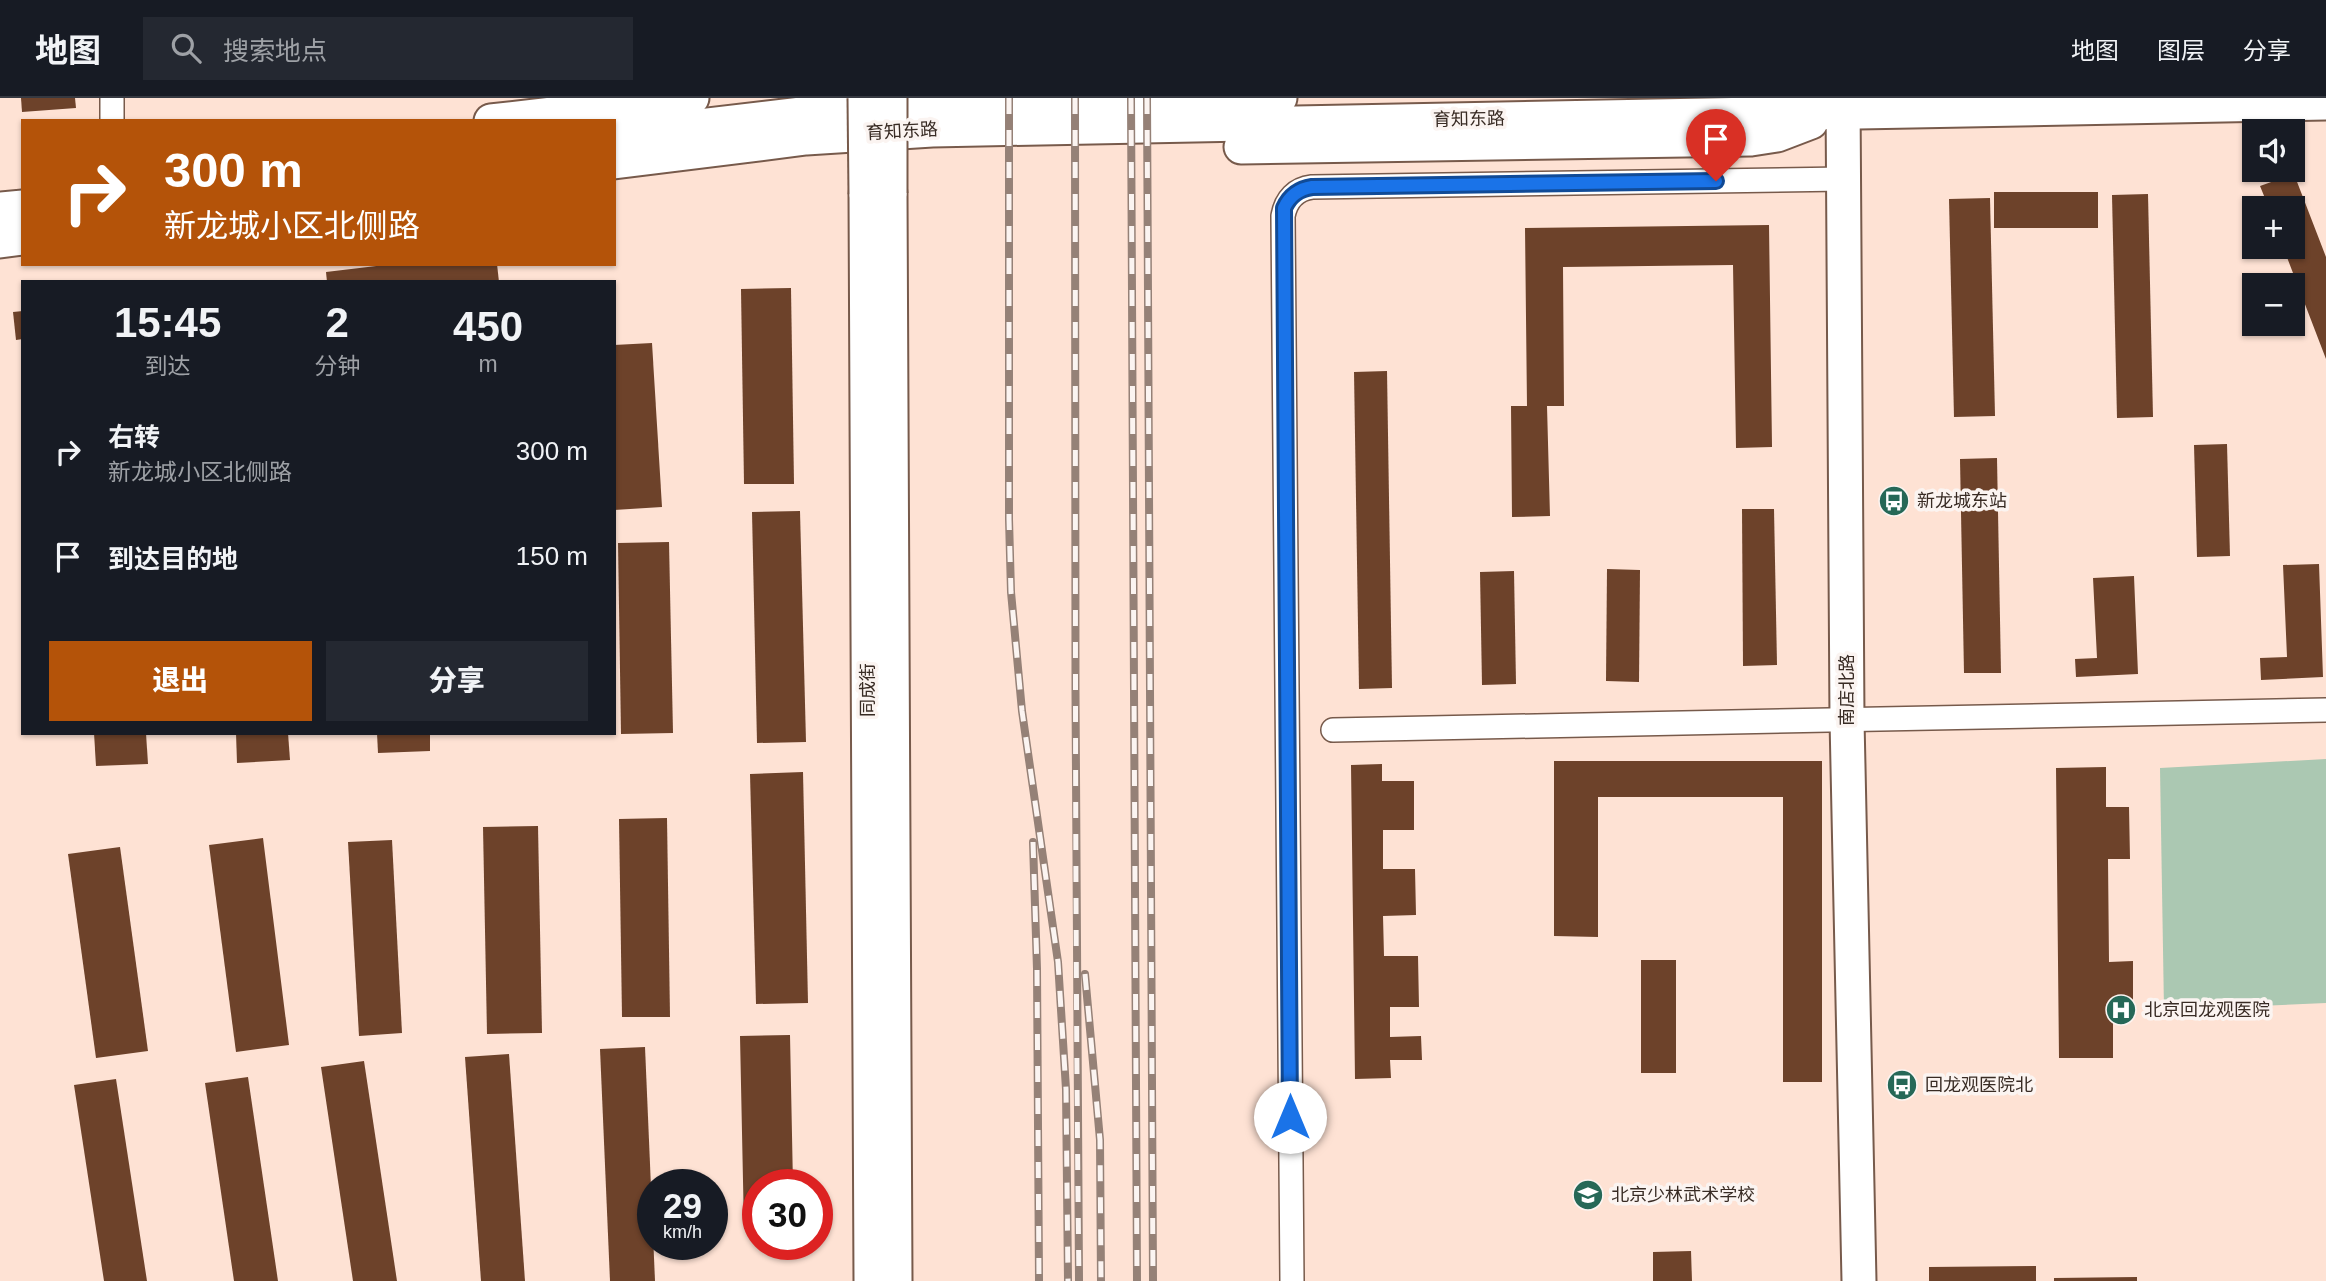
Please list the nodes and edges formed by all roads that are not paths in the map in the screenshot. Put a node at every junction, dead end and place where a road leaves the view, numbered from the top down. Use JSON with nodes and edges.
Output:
{"nodes":[{"id":1,"x":112,"y":98,"type":"edge"},
{"id":2,"x":692,"y":98,"type":"edge"},
{"id":3,"x":865,"y":98,"type":"edge"},
{"id":4,"x":890,"y":98,"type":"edge"},
{"id":5,"x":1280,"y":98,"type":"edge"},
{"id":6,"x":2326,"y":103,"type":"edge"},
{"id":7,"x":1854,"y":105,"type":"edge"},
{"id":8,"x":112,"y":119,"type":"edge"},
{"id":9,"x":508,"y":119,"type":"edge"},
{"id":10,"x":616,"y":136,"type":"edge"},
{"id":11,"x":616,"y":162,"type":"edge"},
{"id":12,"x":1844,"y":179,"type":"junction"},
{"id":13,"x":616,"y":183,"type":"edge"},
{"id":14,"x":878,"y":194,"type":"junction"},
{"id":15,"x":21,"y":206,"type":"edge"},
{"id":16,"x":0,"y":209,"type":"edge"},
{"id":17,"x":21,"y":238,"type":"edge"},
{"id":18,"x":0,"y":241,"type":"edge"},
{"id":19,"x":2326,"y":710,"type":"edge"},
{"id":20,"x":1858,"y":720,"type":"junction"},
{"id":21,"x":1333,"y":730,"type":"dead end"},
{"id":22,"x":870,"y":1049,"type":"junction"},
{"id":23,"x":853,"y":1281,"type":"edge"},
{"id":24,"x":871,"y":1281,"type":"edge"},
{"id":25,"x":895,"y":1281,"type":"edge"},
{"id":26,"x":1292,"y":1281,"type":"edge"},
{"id":27,"x":1859,"y":1281,"type":"edge"},
{"id":28,"x":1880,"y":1281,"type":"edge"}],
"edges":[{"from":1,"to":8,"type":"street"},
{"from":2,"to":9,"type":"main road"},
{"from":3,"to":14,"type":"main road","name":"同成街","bridge":true},
{"from":4,"to":14,"type":"main road","name":"同成街","bridge":true},
{"from":5,"to":10,"type":"main road","name":"育知东路"},
{"from":6,"to":7,"type":"main road","name":"育知东路"},
{"from":7,"to":11,"type":"main road","name":"育知东路"},
{"from":7,"to":12,"type":"main road","name":"南店北路"},
{"from":7,"to":13,"type":"main road"},
{"from":7,"to":20,"type":"main road","name":"南店北路"},
{"from":12,"to":20,"type":"main road","name":"南店北路"},
{"from":12,"to":26,"type":"street"},
{"from":14,"to":22,"type":"main road","name":"同成街"},
{"from":14,"to":25,"type":"main road","name":"同成街"},
{"from":15,"to":16,"type":"main road"},
{"from":17,"to":18,"type":"main road"},
{"from":19,"to":20,"type":"street"},
{"from":20,"to":21,"type":"street"},
{"from":20,"to":27,"type":"main road","name":"南店北路"},
{"from":20,"to":28,"type":"main road","name":"南店北路"},
{"from":22,"to":23,"type":"main road"},
{"from":22,"to":24,"type":"main road","name":"同成街"}]}
